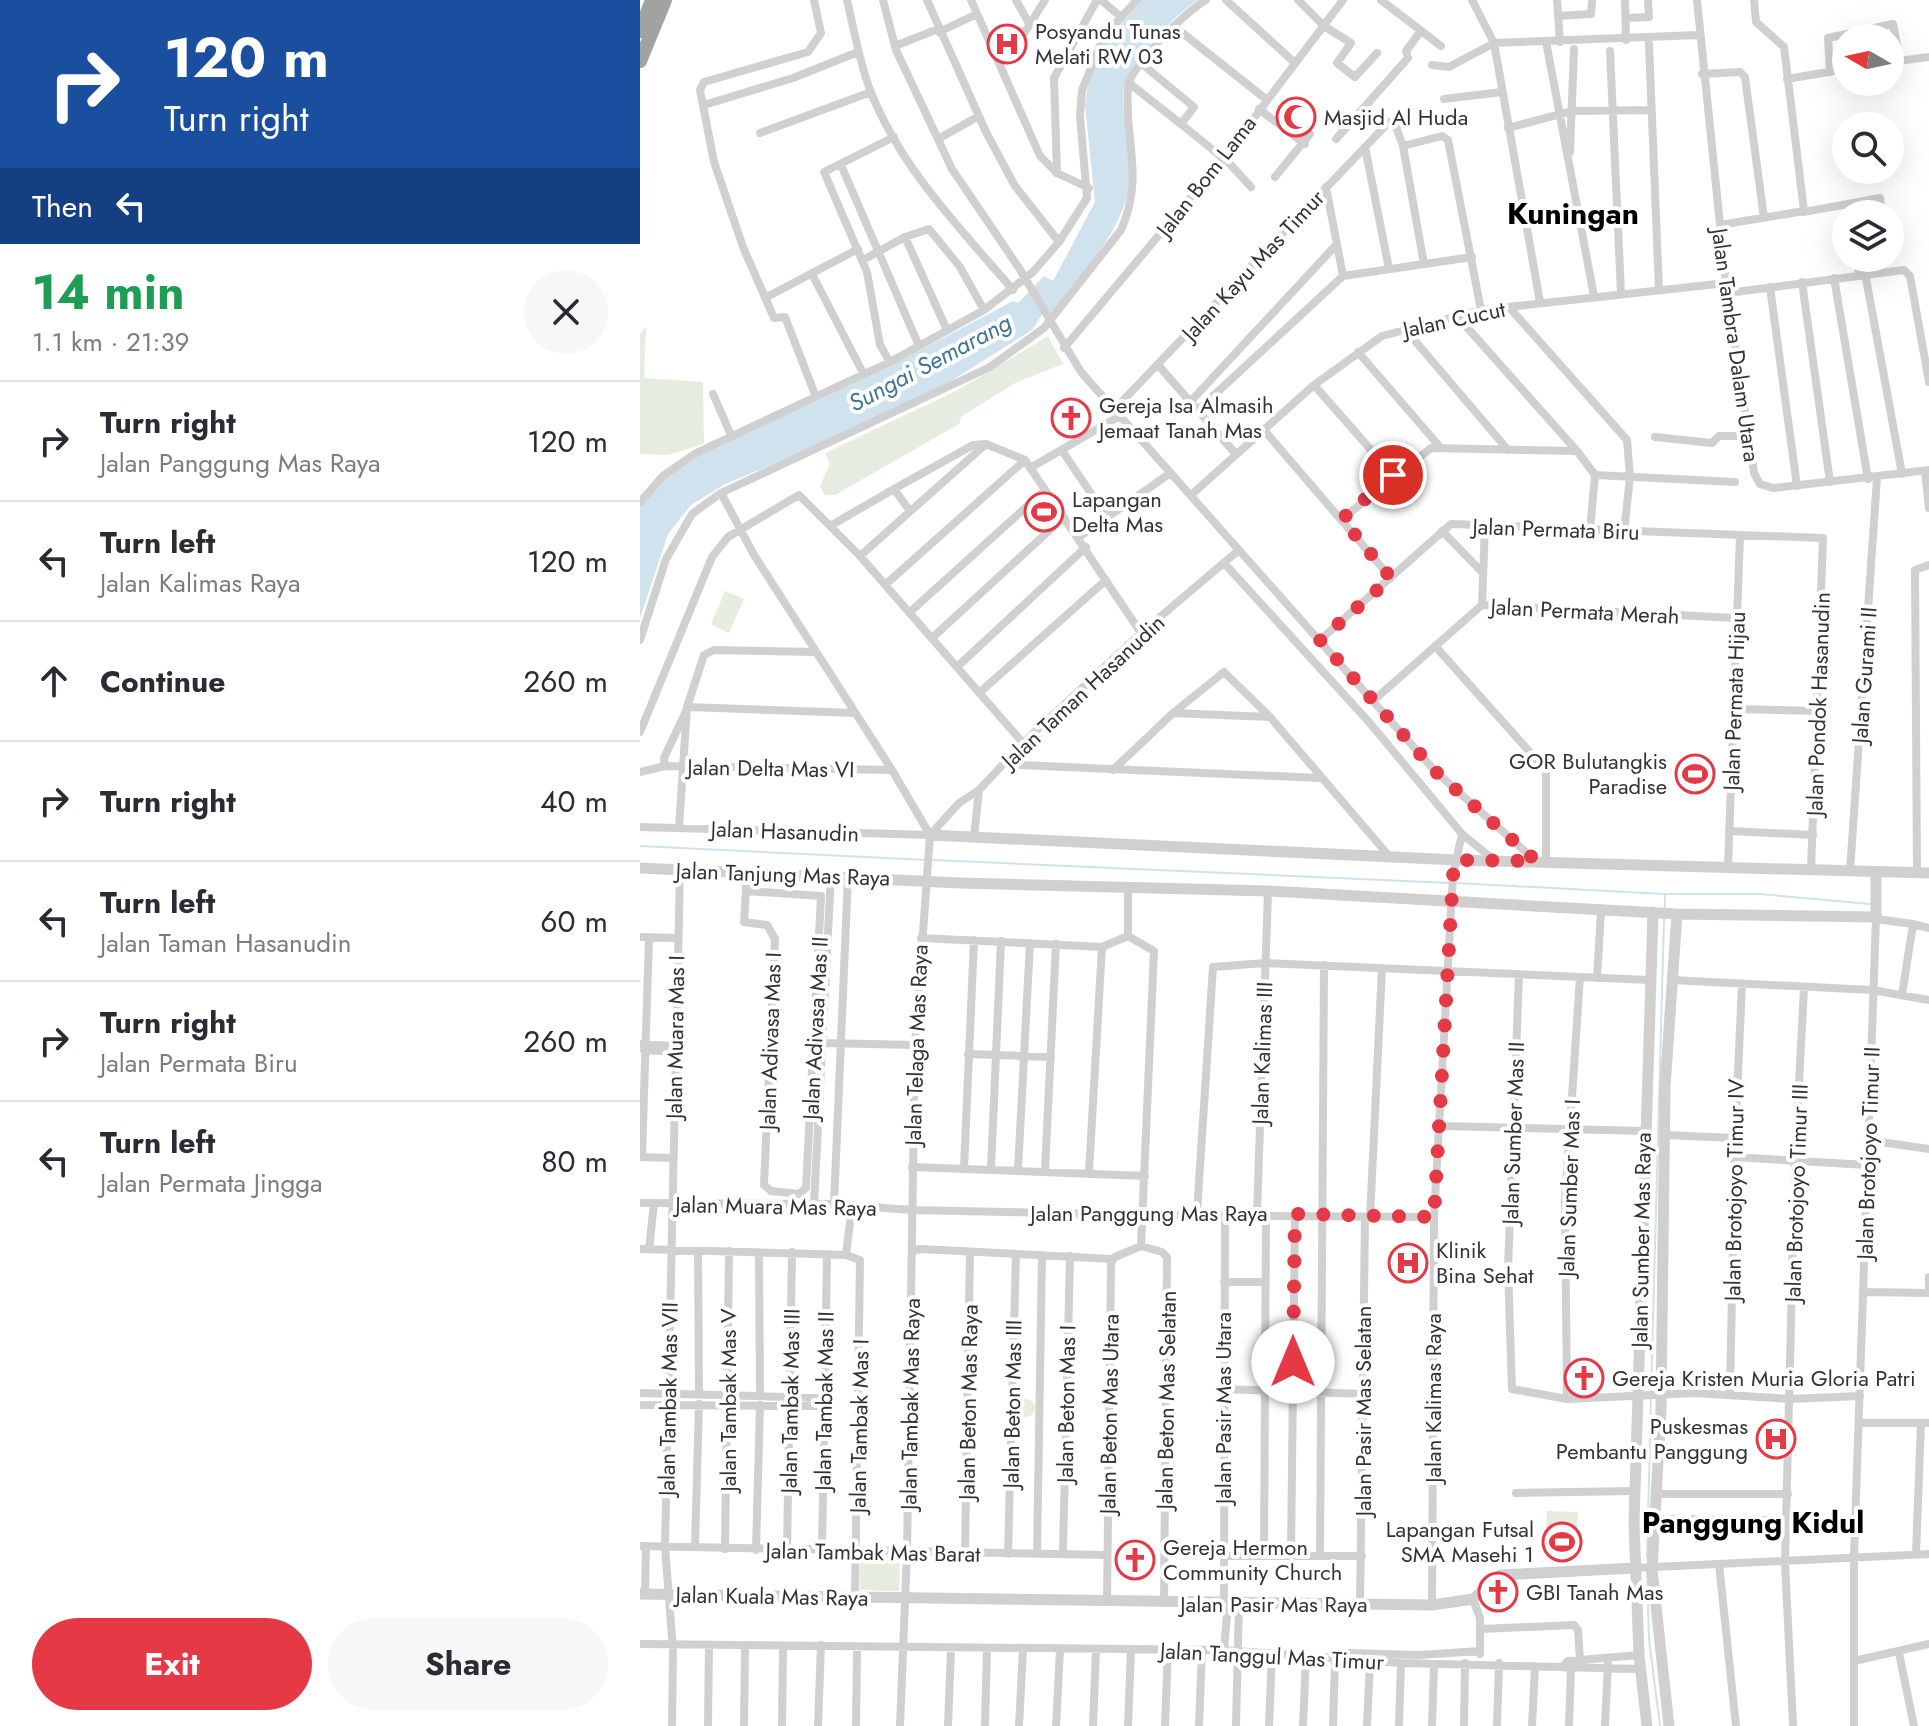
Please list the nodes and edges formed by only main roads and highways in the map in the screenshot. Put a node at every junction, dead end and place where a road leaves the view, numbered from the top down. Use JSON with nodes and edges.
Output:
{"nodes":[{"id":1,"x":652,"y":0,"type":"edge"},
{"id":2,"x":665,"y":0,"type":"edge"},
{"id":3,"x":640,"y":31,"type":"edge"},
{"id":4,"x":640,"y":61,"type":"edge"}],
"edges":[{"from":1,"to":3,"type":"highway"},
{"from":2,"to":4,"type":"highway"}]}
